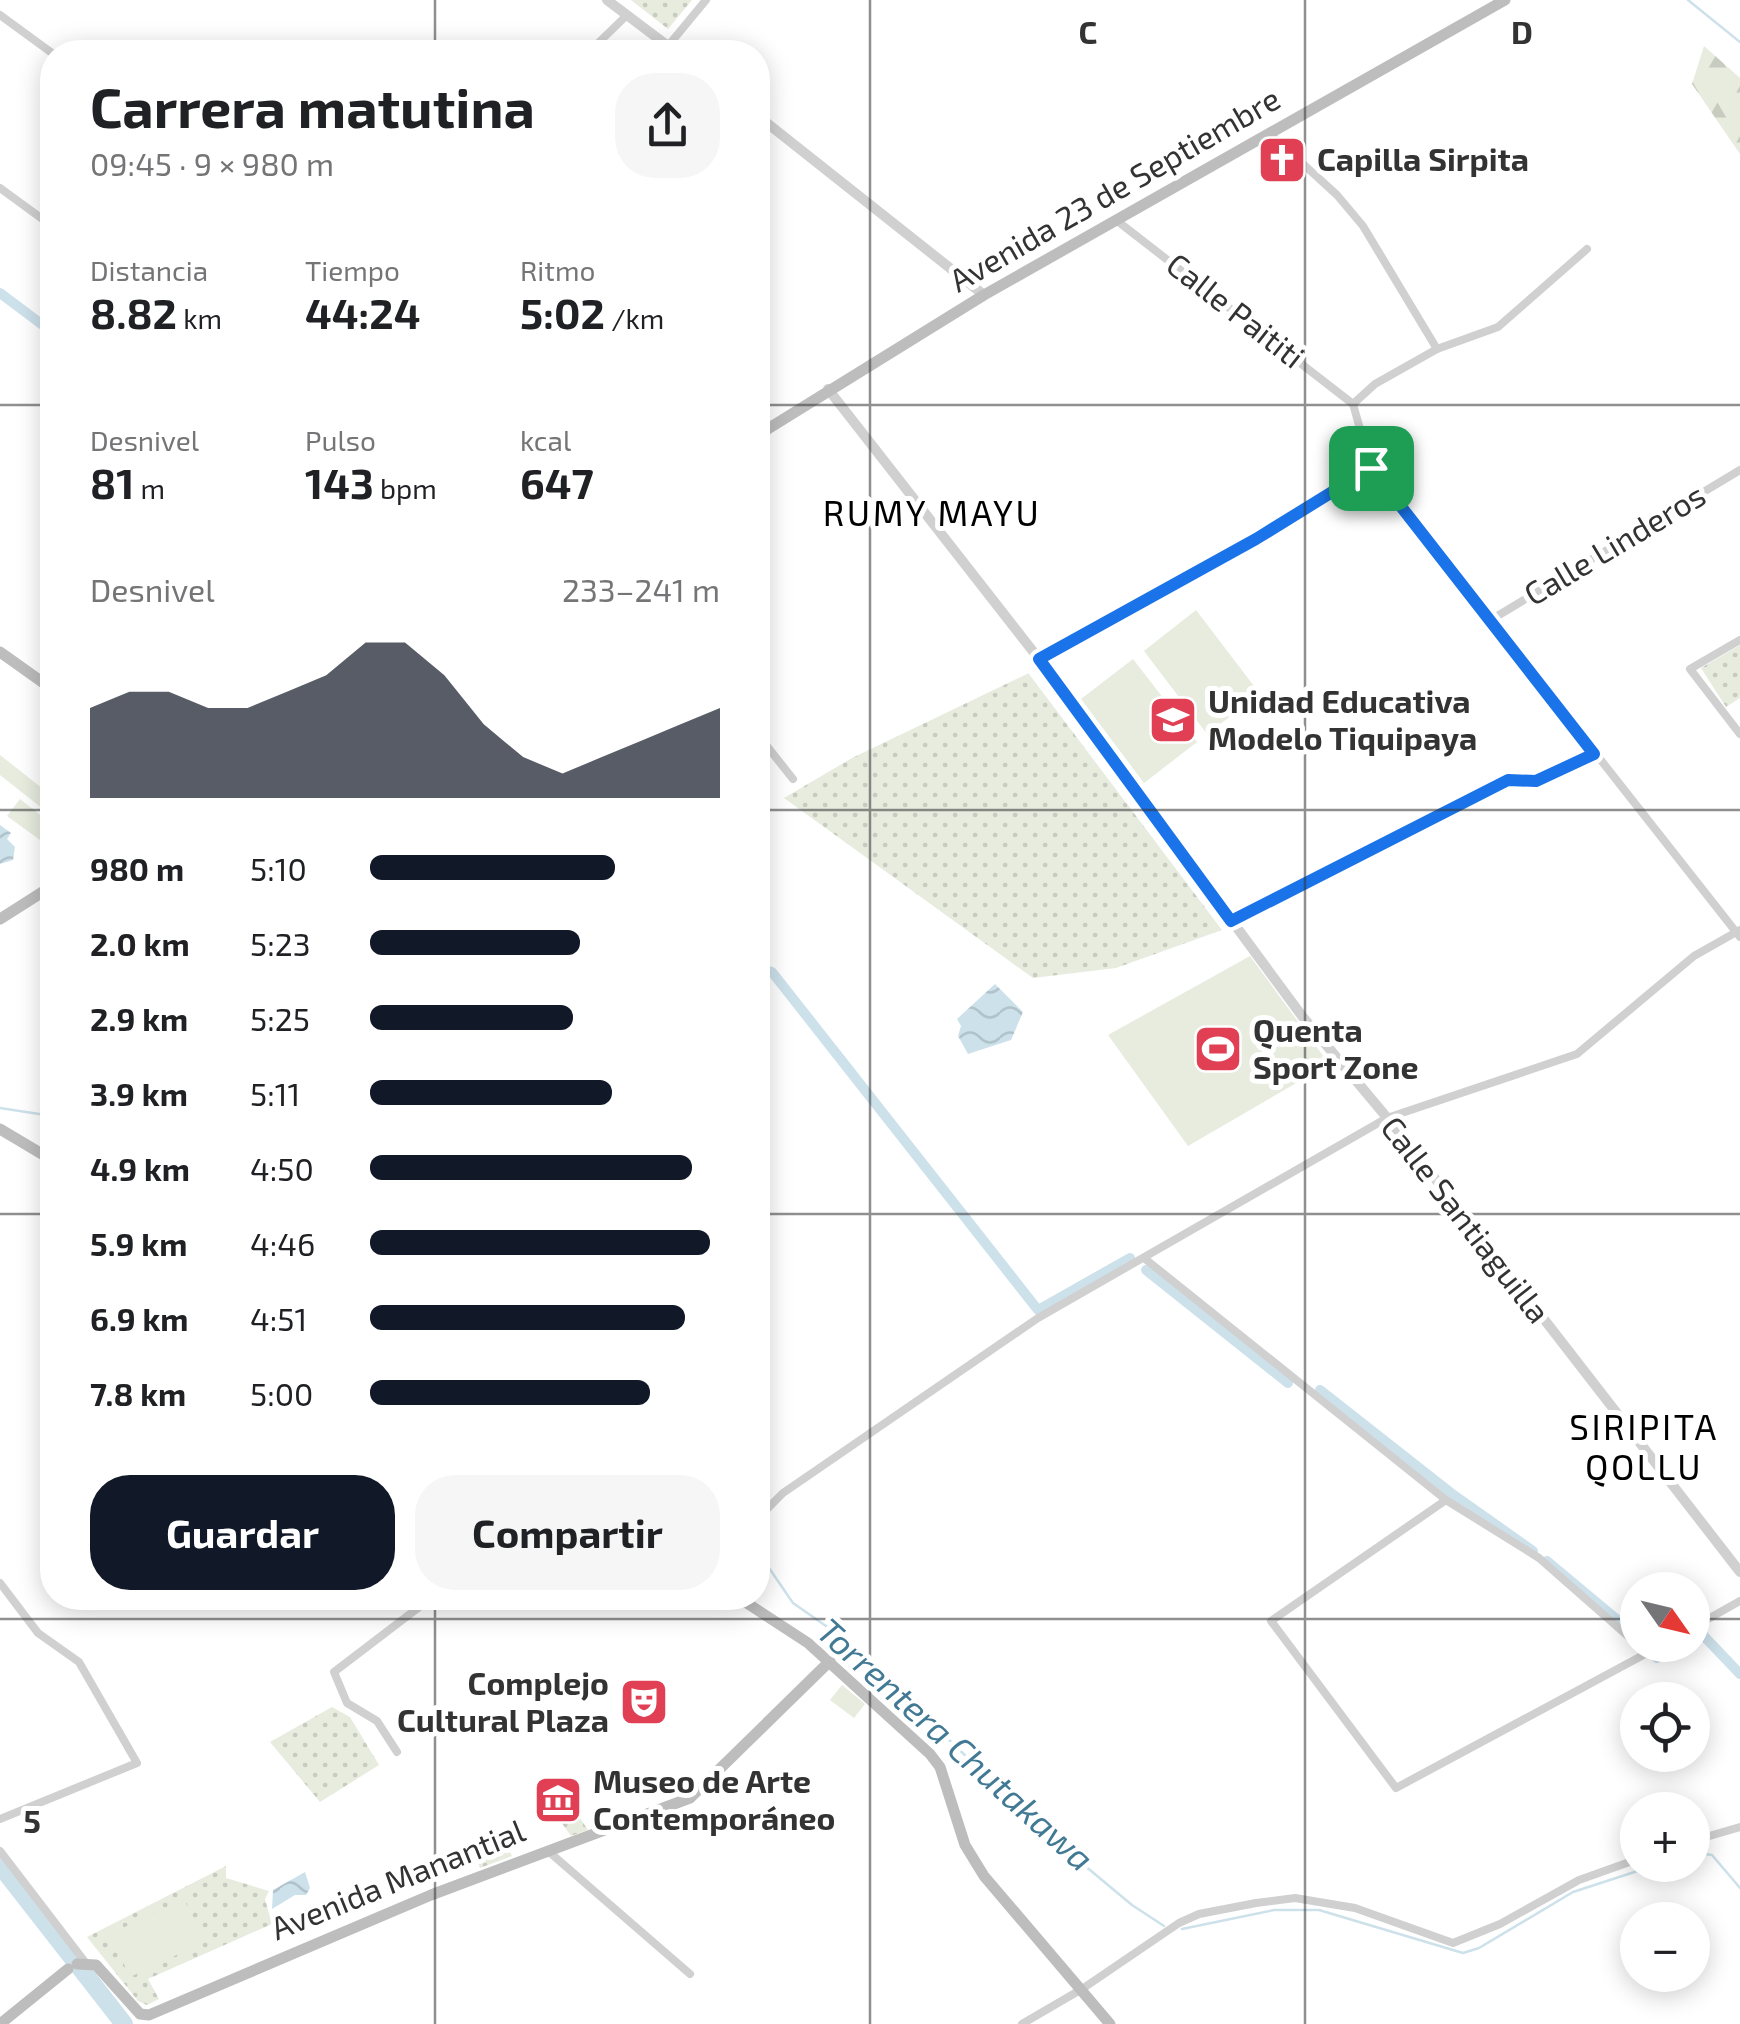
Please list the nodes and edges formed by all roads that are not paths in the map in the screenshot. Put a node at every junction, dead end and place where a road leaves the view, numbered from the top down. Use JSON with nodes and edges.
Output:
{"nodes":[{"id":1,"x":607,"y":0,"type":"edge"},
{"id":2,"x":706,"y":0,"type":"edge"},
{"id":3,"x":1504,"y":0,"type":"edge"},
{"id":4,"x":0,"y":15,"type":"edge"},
{"id":5,"x":627,"y":16,"type":"junction"},
{"id":6,"x":602,"y":40,"type":"edge"},
{"id":7,"x":659,"y":40,"type":"edge"},
{"id":8,"x":679,"y":40,"type":"edge"},
{"id":9,"x":40,"y":43,"type":"edge"},
{"id":10,"x":770,"y":126,"type":"edge"},
{"id":11,"x":1268,"y":133,"type":"junction"},
{"id":12,"x":0,"y":188,"type":"edge"},
{"id":13,"x":40,"y":217,"type":"edge"},
{"id":14,"x":1115,"y":220,"type":"junction"},
{"id":15,"x":1587,"y":250,"type":"dead end"},
{"id":16,"x":984,"y":295,"type":"junction"},
{"id":17,"x":1437,"y":349,"type":"junction"},
{"id":18,"x":828,"y":390,"type":"junction"},
{"id":19,"x":1353,"y":404,"type":"junction"},
{"id":20,"x":770,"y":427,"type":"edge"},
{"id":21,"x":1371,"y":468,"type":"junction"},
{"id":22,"x":1740,"y":470,"type":"edge"},
{"id":23,"x":1489,"y":621,"type":"junction"},
{"id":24,"x":1740,"y":640,"type":"edge"},
{"id":25,"x":0,"y":652,"type":"edge"},
{"id":26,"x":1039,"y":659,"type":"junction"},
{"id":27,"x":40,"y":680,"type":"edge"},
{"id":28,"x":1740,"y":734,"type":"edge"},
{"id":29,"x":770,"y":751,"type":"edge"},
{"id":30,"x":1594,"y":754,"type":"junction"},
{"id":31,"x":792,"y":779,"type":"dead end"},
{"id":32,"x":40,"y":894,"type":"edge"},
{"id":33,"x":0,"y":919,"type":"edge"},
{"id":34,"x":1231,"y":921,"type":"junction"},
{"id":35,"x":1739,"y":933,"type":"edge"},
{"id":36,"x":1387,"y":1118,"type":"junction"},
{"id":37,"x":0,"y":1129,"type":"edge"},
{"id":38,"x":40,"y":1153,"type":"edge"},
{"id":39,"x":1144,"y":1258,"type":"junction"},
{"id":40,"x":1446,"y":1500,"type":"junction"},
{"id":41,"x":770,"y":1506,"type":"edge"},
{"id":42,"x":1740,"y":1572,"type":"edge"},
{"id":43,"x":0,"y":1583,"type":"edge"},
{"id":44,"x":1740,"y":1601,"type":"edge"},
{"id":45,"x":415,"y":1610,"type":"edge"},
{"id":46,"x":756,"y":1610,"type":"edge"},
{"id":47,"x":1710,"y":1618,"type":"edge"},
{"id":48,"x":1620,"y":1629,"type":"edge"},
{"id":49,"x":830,"y":1661,"type":"junction"},
{"id":50,"x":1630,"y":1662,"type":"edge"},
{"id":51,"x":396,"y":1752,"type":"dead end"},
{"id":52,"x":0,"y":1819,"type":"edge"},
{"id":53,"x":1740,"y":1827,"type":"edge"},
{"id":54,"x":1710,"y":1835,"type":"edge"},
{"id":55,"x":544,"y":1850,"type":"junction"},
{"id":56,"x":0,"y":1852,"type":"edge"},
{"id":57,"x":1620,"y":1865,"type":"edge"},
{"id":58,"x":75,"y":1966,"type":"junction"},
{"id":59,"x":690,"y":1974,"type":"dead end"},
{"id":60,"x":1082,"y":1989,"type":"junction"},
{"id":61,"x":0,"y":2024,"type":"edge"},
{"id":62,"x":1022,"y":2024,"type":"edge"},
{"id":63,"x":1110,"y":2024,"type":"edge"}],
"edges":[{"from":1,"to":5,"type":"street"},
{"from":2,"to":8,"type":"street"},
{"from":3,"to":11,"type":"main road","name":"Avenida 23 de Septiembre"},
{"from":4,"to":9,"type":"street"},
{"from":5,"to":6,"type":"street"},
{"from":5,"to":7,"type":"street"},
{"from":10,"to":16,"type":"street"},
{"from":11,"to":14,"type":"main road","name":"Avenida 23 de Septiembre"},
{"from":11,"to":17,"type":"street"},
{"from":12,"to":13,"type":"street"},
{"from":14,"to":16,"type":"main road","name":"Avenida 23 de Septiembre"},
{"from":14,"to":19,"type":"street","name":"Calle Paititi"},
{"from":15,"to":17,"type":"street"},
{"from":16,"to":18,"type":"main road","name":"Avenida 23 de Septiembre"},
{"from":17,"to":19,"type":"street"},
{"from":18,"to":20,"type":"main road","name":"Avenida 23 de Septiembre"},
{"from":18,"to":26,"type":"street","name":"Calle Santiaguilla"},
{"from":19,"to":21,"type":"street"},
{"from":21,"to":23,"type":"street"},
{"from":21,"to":26,"type":"street"},
{"from":22,"to":23,"type":"street","name":"Calle Linderos"},
{"from":23,"to":30,"type":"street"},
{"from":24,"to":28,"type":"street"},
{"from":25,"to":27,"type":"main road"},
{"from":26,"to":34,"type":"street","name":"Calle Santiaguilla"},
{"from":29,"to":31,"type":"street"},
{"from":30,"to":34,"type":"street"},
{"from":30,"to":35,"type":"street"},
{"from":32,"to":33,"type":"main road"},
{"from":34,"to":36,"type":"street","name":"Calle Santiaguilla"},
{"from":35,"to":36,"type":"street"},
{"from":36,"to":39,"type":"street"},
{"from":36,"to":42,"type":"street","name":"Calle Santiaguilla"},
{"from":37,"to":38,"type":"main road"},
{"from":39,"to":40,"type":"street"},
{"from":39,"to":41,"type":"street"},
{"from":40,"to":48,"type":"street"},
{"from":40,"to":50,"type":"street"},
{"from":43,"to":52,"type":"street"},
{"from":44,"to":47,"type":"street"},
{"from":45,"to":51,"type":"street"},
{"from":46,"to":49,"type":"main road"},
{"from":49,"to":55,"type":"main road","name":"Avenida Manantial"},
{"from":49,"to":60,"type":"main road"},
{"from":53,"to":54,"type":"street"},
{"from":55,"to":58,"type":"main road","name":"Avenida Manantial"},
{"from":55,"to":59,"type":"street"},
{"from":56,"to":58,"type":"street"},
{"from":57,"to":60,"type":"street"},
{"from":58,"to":61,"type":"main road"},
{"from":60,"to":62,"type":"street"},
{"from":60,"to":63,"type":"main road"}]}
